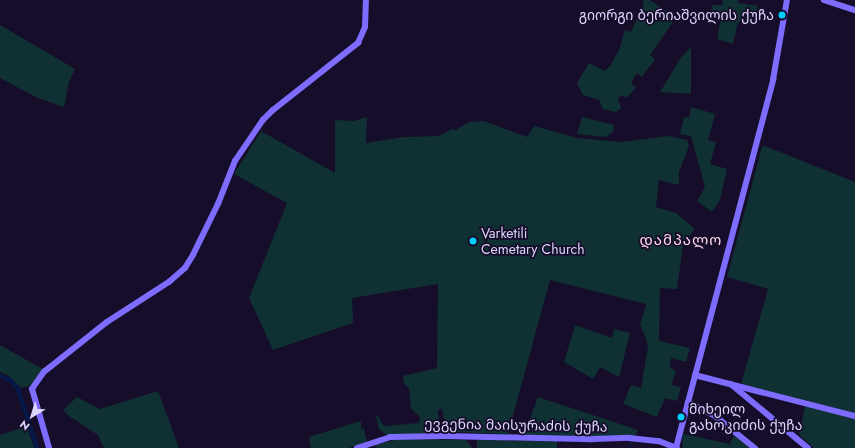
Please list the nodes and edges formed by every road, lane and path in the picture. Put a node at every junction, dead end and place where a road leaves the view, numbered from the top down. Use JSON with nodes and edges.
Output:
{"nodes":[{"id":1,"x":366,"y":0,"type":"edge"},
{"id":2,"x":787,"y":0,"type":"edge"},
{"id":3,"x":824,"y":0,"type":"edge"},
{"id":4,"x":855,"y":10,"type":"edge"},
{"id":5,"x":695,"y":375,"type":"junction"},
{"id":6,"x":729,"y":383,"type":"junction"},
{"id":7,"x":760,"y":391,"type":"junction"},
{"id":8,"x":752,"y":401,"type":"junction"},
{"id":9,"x":688,"y":402,"type":"junction"},
{"id":10,"x":855,"y":416,"type":"edge"},
{"id":11,"x":49,"y":448,"type":"edge"},
{"id":12,"x":357,"y":448,"type":"edge"},
{"id":13,"x":676,"y":448,"type":"edge"},
{"id":14,"x":755,"y":448,"type":"edge"},
{"id":15,"x":808,"y":448,"type":"edge"}],
"edges":[{"from":1,"to":11,"type":"street"},
{"from":2,"to":5,"type":"street"},
{"from":3,"to":4,"type":"street"},
{"from":5,"to":6,"type":"street"},
{"from":5,"to":9,"type":"street"},
{"from":6,"to":7,"type":"street"},
{"from":6,"to":8,"type":"street"},
{"from":7,"to":8,"type":"street"},
{"from":7,"to":10,"type":"street"},
{"from":8,"to":15,"type":"street"},
{"from":9,"to":13,"type":"street"},
{"from":9,"to":14,"type":"street"},
{"from":12,"to":13,"type":"street","name":"ევგენია მაისურაძის ქუჩა"}]}
